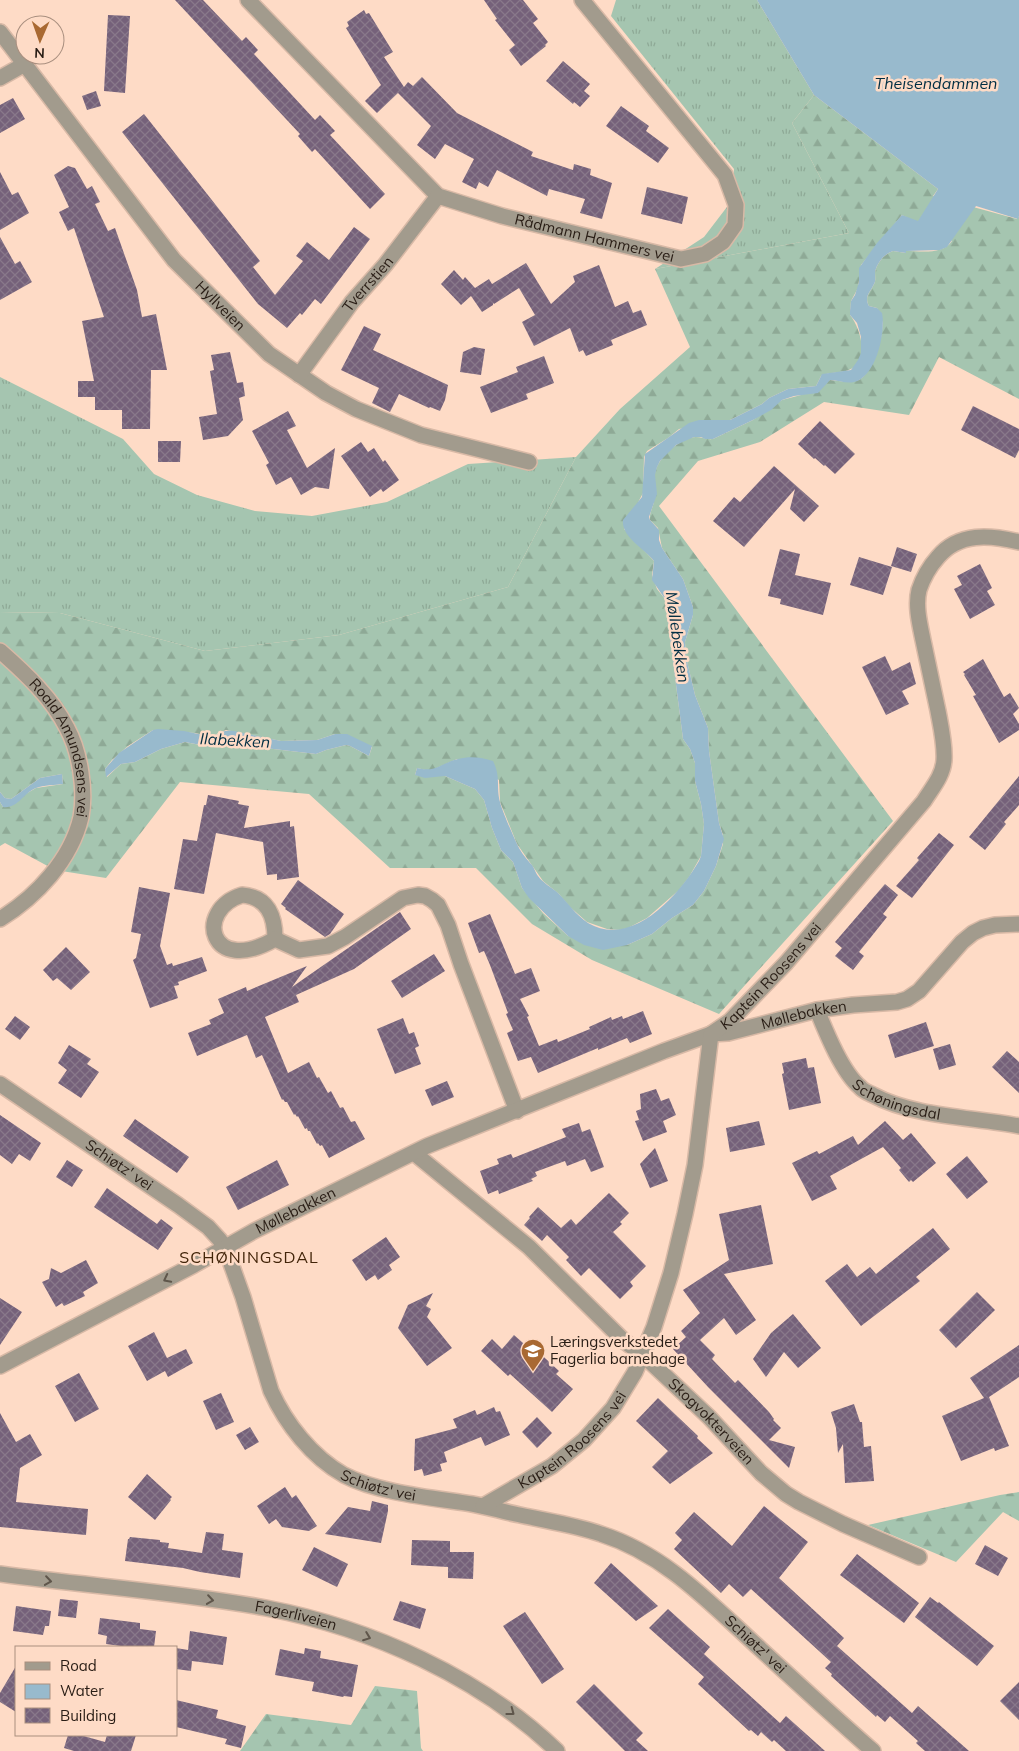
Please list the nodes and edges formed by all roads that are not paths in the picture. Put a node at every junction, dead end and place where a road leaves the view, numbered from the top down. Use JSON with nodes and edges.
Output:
{"nodes":[{"id":1,"x":248,"y":0,"type":"edge"},
{"id":2,"x":582,"y":0,"type":"edge"},
{"id":3,"x":0,"y":32,"type":"edge"},
{"id":4,"x":15,"y":51,"type":"edge"},
{"id":5,"x":23,"y":65,"type":"edge"},
{"id":6,"x":26,"y":65,"type":"edge"},
{"id":7,"x":0,"y":78,"type":"edge"},
{"id":8,"x":438,"y":196,"type":"junction"},
{"id":9,"x":300,"y":376,"type":"junction"},
{"id":10,"x":529,"y":462,"type":"dead end"},
{"id":11,"x":1019,"y":542,"type":"edge"},
{"id":12,"x":0,"y":651,"type":"edge"},
{"id":13,"x":0,"y":919,"type":"edge"},
{"id":14,"x":1019,"y":924,"type":"edge"},
{"id":15,"x":275,"y":939,"type":"dead end"},
{"id":16,"x":817,"y":1010,"type":"junction"},
{"id":17,"x":711,"y":1034,"type":"junction"},
{"id":18,"x":0,"y":1084,"type":"edge"},
{"id":19,"x":517,"y":1111,"type":"junction"},
{"id":20,"x":1019,"y":1126,"type":"edge"},
{"id":21,"x":414,"y":1153,"type":"junction"},
{"id":22,"x":225,"y":1248,"type":"junction"},
{"id":23,"x":643,"y":1355,"type":"junction"},
{"id":24,"x":2,"y":1362,"type":"edge"},
{"id":25,"x":483,"y":1506,"type":"junction"},
{"id":26,"x":919,"y":1558,"type":"dead end"},
{"id":27,"x":0,"y":1574,"type":"edge"},
{"id":28,"x":557,"y":1751,"type":"edge"},
{"id":29,"x":873,"y":1751,"type":"edge"}],
"edges":[{"from":1,"to":8,"type":"street","name":"Rådmann Hammers vei"},
{"from":2,"to":8,"type":"street","name":"Rådmann Hammers vei"},
{"from":3,"to":4,"type":"street","name":"Hyllveien"},
{"from":5,"to":7,"type":"street"},
{"from":6,"to":9,"type":"street","name":"Hyllveien"},
{"from":8,"to":9,"type":"street","name":"Tverrstien"},
{"from":9,"to":10,"type":"street","name":"Hyllveien"},
{"from":11,"to":17,"type":"street","name":"Kaptein Roosens vei"},
{"from":12,"to":13,"type":"street","name":"Roald Amundsens vei"},
{"from":14,"to":16,"type":"street","name":"Møllebakken"},
{"from":15,"to":19,"type":"street"},
{"from":16,"to":17,"type":"street","name":"Møllebakken"},
{"from":16,"to":20,"type":"street","name":"Schøningsdal"},
{"from":17,"to":19,"type":"street","name":"Møllebakken"},
{"from":17,"to":23,"type":"street","name":"Kaptein Roosens vei"},
{"from":18,"to":22,"type":"street","name":"Schiøtz' vei"},
{"from":19,"to":21,"type":"street","name":"Møllebakken"},
{"from":21,"to":22,"type":"street","name":"Møllebakken"},
{"from":21,"to":23,"type":"street","name":"Skogvokterveien"},
{"from":22,"to":24,"type":"street","name":"Møllebakken","one_way":true},
{"from":22,"to":25,"type":"street","name":"Schiøtz' vei"},
{"from":23,"to":25,"type":"street","name":"Kaptein Roosens vei"},
{"from":23,"to":26,"type":"street","name":"Skogvokterveien"},
{"from":25,"to":29,"type":"street","name":"Schiøtz' vei"},
{"from":27,"to":28,"type":"street","name":"Fagerliveien","one_way":true}]}
